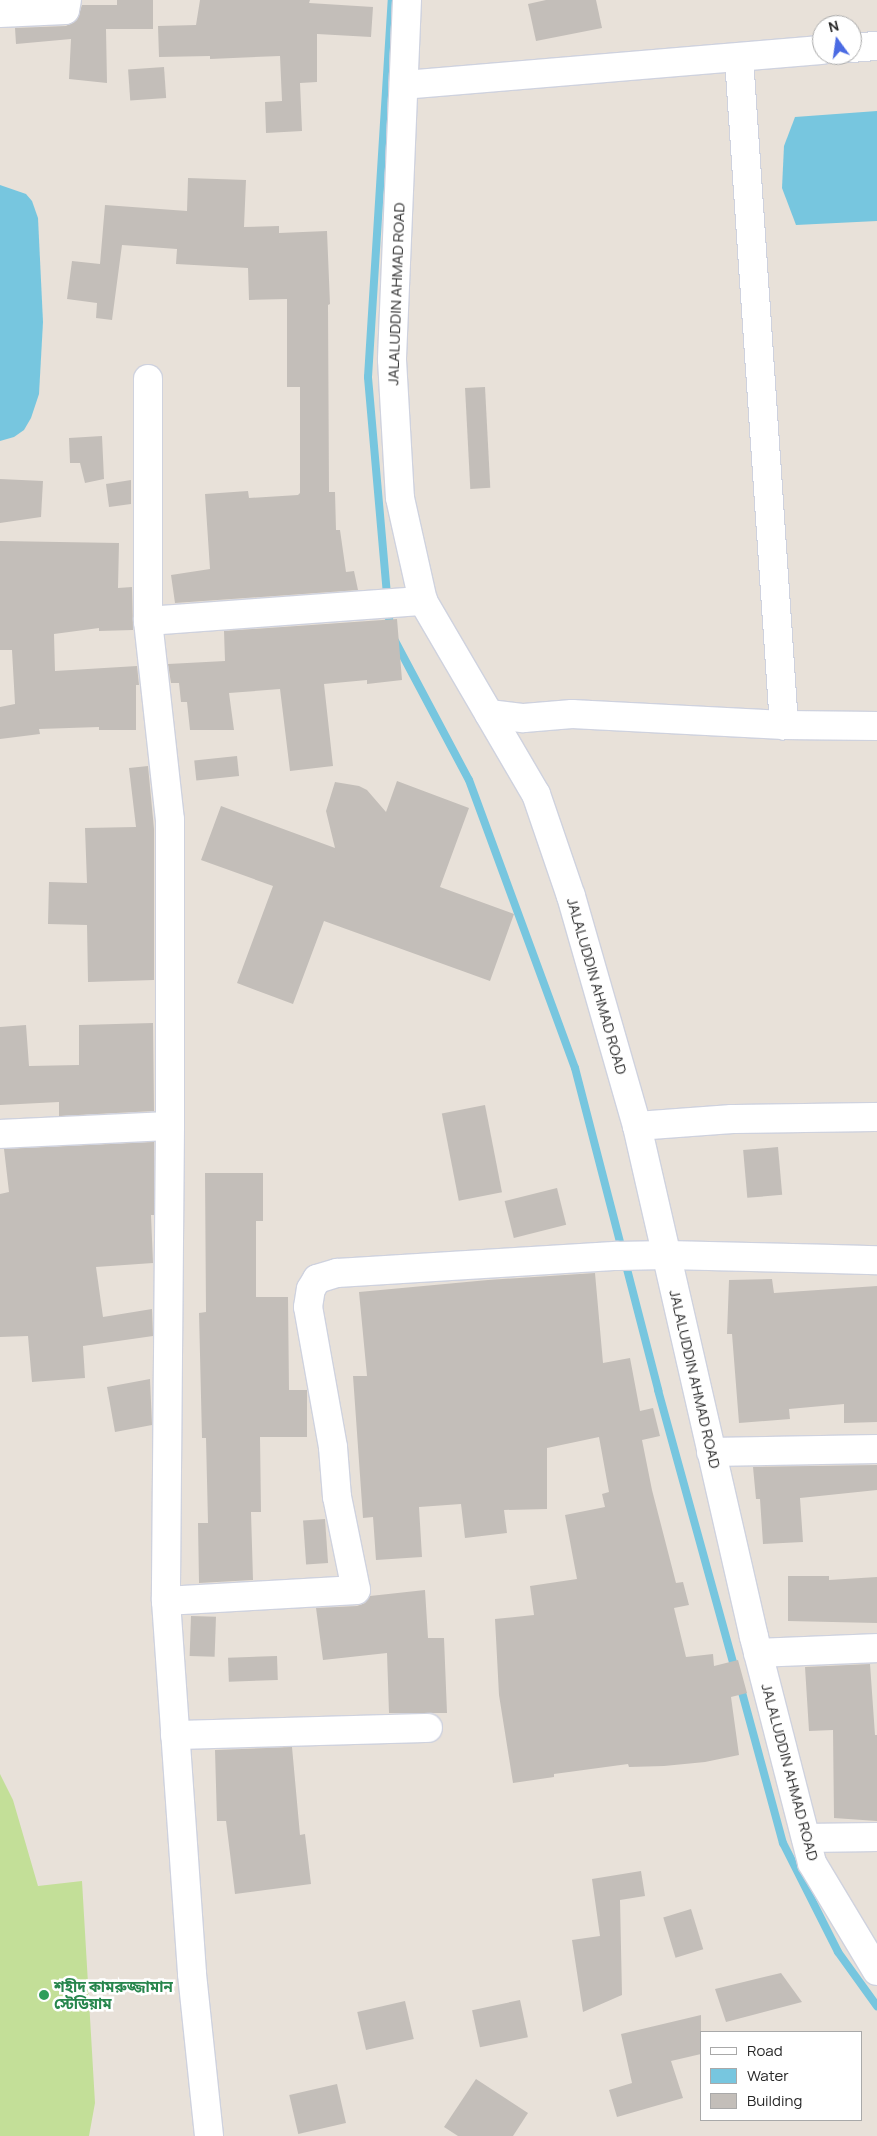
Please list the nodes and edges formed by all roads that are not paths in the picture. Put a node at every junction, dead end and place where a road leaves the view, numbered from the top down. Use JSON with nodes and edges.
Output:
{"nodes":[{"id":1,"x":67,"y":0,"type":"edge"},
{"id":2,"x":408,"y":0,"type":"edge"},
{"id":3,"x":0,"y":13,"type":"edge"},
{"id":4,"x":877,"y":46,"type":"edge"},
{"id":5,"x":862,"y":47,"type":"edge"},
{"id":6,"x":812,"y":51,"type":"edge"},
{"id":7,"x":739,"y":58,"type":"junction"},
{"id":8,"x":404,"y":85,"type":"junction"},
{"id":9,"x":148,"y":379,"type":"dead end"},
{"id":10,"x":423,"y":601,"type":"junction"},
{"id":11,"x":148,"y":621,"type":"junction"},
{"id":12,"x":488,"y":714,"type":"junction"},
{"id":13,"x":784,"y":725,"type":"junction"},
{"id":14,"x":877,"y":726,"type":"edge"},
{"id":15,"x":877,"y":1117,"type":"edge"},
{"id":16,"x":170,"y":1126,"type":"junction"},
{"id":17,"x":637,"y":1126,"type":"junction"},
{"id":18,"x":0,"y":1134,"type":"edge"},
{"id":19,"x":666,"y":1255,"type":"junction"},
{"id":20,"x":877,"y":1260,"type":"edge"},
{"id":21,"x":877,"y":1449,"type":"edge"},
{"id":22,"x":711,"y":1452,"type":"junction"},
{"id":23,"x":166,"y":1601,"type":"junction"},
{"id":24,"x":877,"y":1648,"type":"edge"},
{"id":25,"x":758,"y":1653,"type":"junction"},
{"id":26,"x":428,"y":1728,"type":"dead end"},
{"id":27,"x":175,"y":1735,"type":"junction"},
{"id":28,"x":877,"y":1836,"type":"edge"},
{"id":29,"x":806,"y":1838,"type":"junction"},
{"id":30,"x":877,"y":1971,"type":"edge"},
{"id":31,"x":209,"y":2136,"type":"edge"}],
"edges":[{"from":1,"to":3,"type":"street"},
{"from":2,"to":8,"type":"street","name":"JALALUDDIN AHMAD ROAD"},
{"from":4,"to":5,"type":"street"},
{"from":6,"to":7,"type":"street"},
{"from":7,"to":8,"type":"street"},
{"from":7,"to":13,"type":"street"},
{"from":8,"to":10,"type":"street","name":"JALALUDDIN AHMAD ROAD"},
{"from":9,"to":11,"type":"street"},
{"from":10,"to":11,"type":"street"},
{"from":10,"to":12,"type":"street","name":"JALALUDDIN AHMAD ROAD"},
{"from":11,"to":16,"type":"street"},
{"from":12,"to":13,"type":"street"},
{"from":12,"to":17,"type":"street","name":"JALALUDDIN AHMAD ROAD"},
{"from":13,"to":14,"type":"street"},
{"from":15,"to":17,"type":"street"},
{"from":16,"to":18,"type":"street"},
{"from":16,"to":23,"type":"street"},
{"from":17,"to":19,"type":"street","name":"JALALUDDIN AHMAD ROAD"},
{"from":19,"to":20,"type":"street"},
{"from":19,"to":22,"type":"street","name":"JALALUDDIN AHMAD ROAD"},
{"from":19,"to":23,"type":"street"},
{"from":21,"to":22,"type":"street"},
{"from":22,"to":25,"type":"street","name":"JALALUDDIN AHMAD ROAD"},
{"from":23,"to":27,"type":"street"},
{"from":24,"to":25,"type":"street"},
{"from":25,"to":29,"type":"street","name":"JALALUDDIN AHMAD ROAD"},
{"from":26,"to":27,"type":"street"},
{"from":27,"to":31,"type":"street"},
{"from":28,"to":29,"type":"street"},
{"from":29,"to":30,"type":"street","name":"JALALUDDIN AHMAD ROAD"}]}
